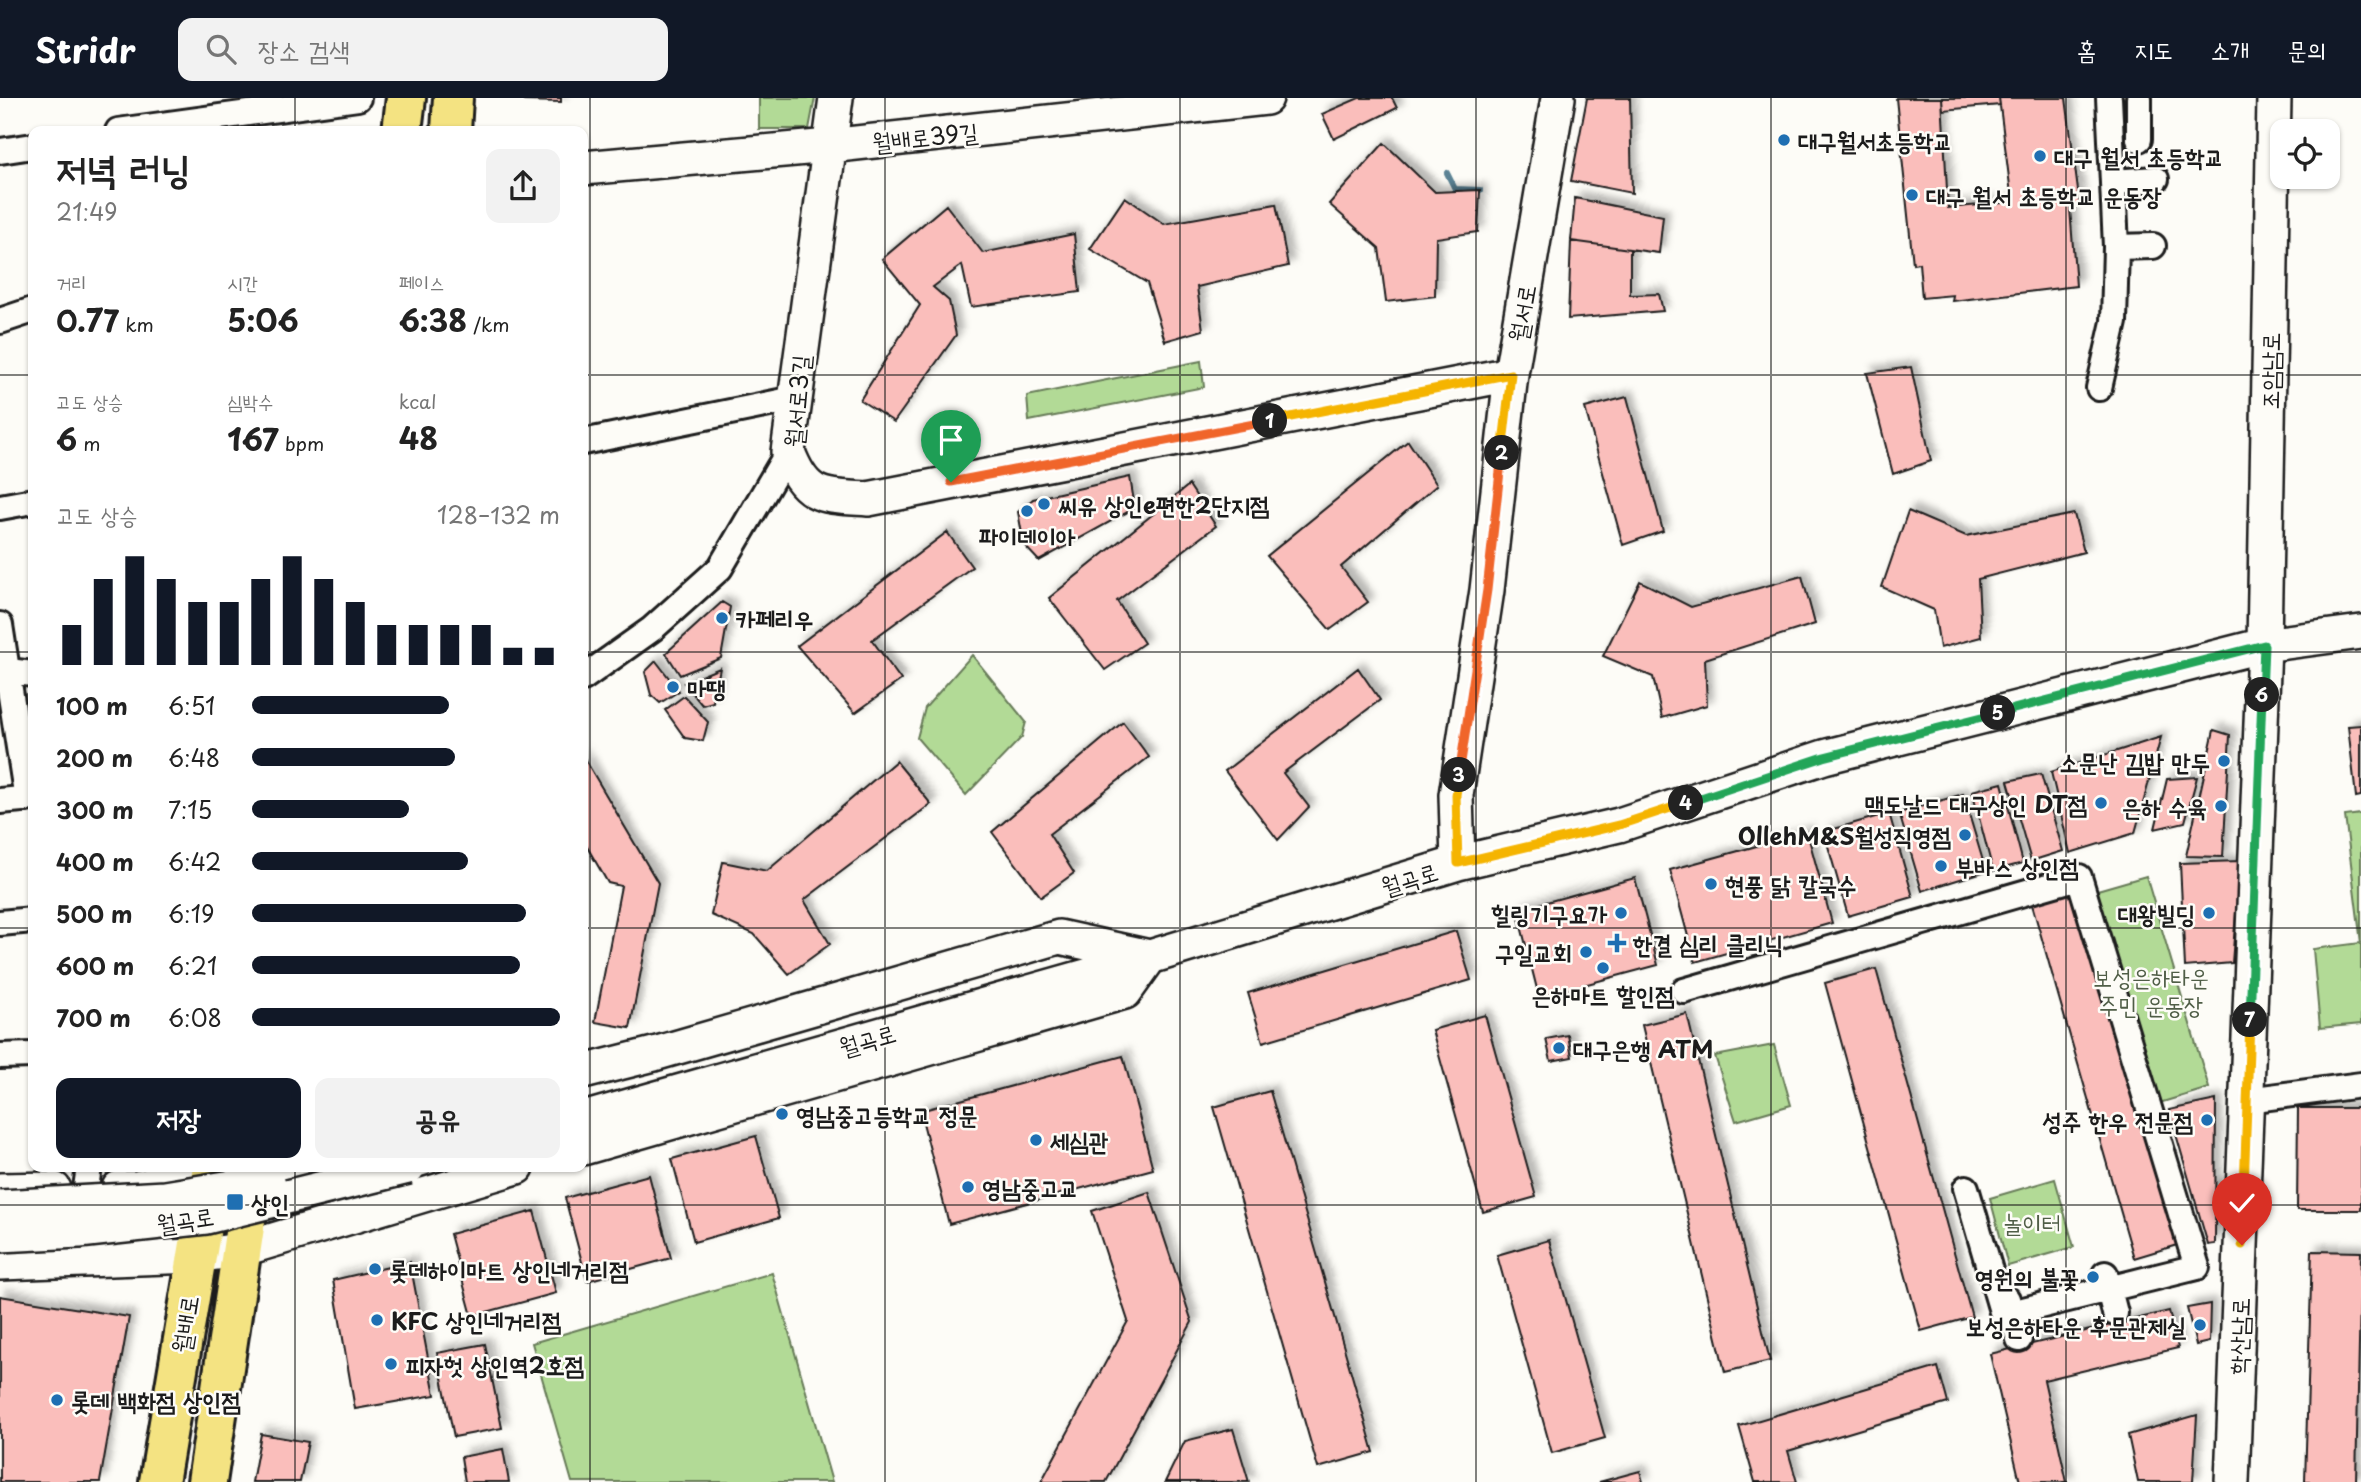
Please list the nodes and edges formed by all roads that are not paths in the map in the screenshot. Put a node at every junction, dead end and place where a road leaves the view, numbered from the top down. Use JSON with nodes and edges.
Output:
{"nodes":[{"id":1,"x":358,"y":98,"type":"edge"},
{"id":2,"x":406,"y":98,"type":"edge"},
{"id":3,"x":453,"y":98,"type":"edge"},
{"id":4,"x":836,"y":98,"type":"edge"},
{"id":5,"x":1266,"y":98,"type":"edge"},
{"id":6,"x":1558,"y":98,"type":"edge"},
{"id":7,"x":2109,"y":98,"type":"edge"},
{"id":8,"x":2139,"y":98,"type":"edge"},
{"id":9,"x":2274,"y":98,"type":"edge"},
{"id":10,"x":188,"y":125,"type":"edge"},
{"id":11,"x":403,"y":126,"type":"edge"},
{"id":12,"x":451,"y":126,"type":"edge"},
{"id":13,"x":2138,"y":139,"type":"dead end"},
{"id":14,"x":829,"y":146,"type":"junction"},
{"id":15,"x":28,"y":147,"type":"edge"},
{"id":16,"x":0,"y":151,"type":"edge"},
{"id":17,"x":588,"y":168,"type":"edge"},
{"id":18,"x":2156,"y":179,"type":"dead end"},
{"id":19,"x":2113,"y":182,"type":"junction"},
{"id":20,"x":2153,"y":246,"type":"dead end"},
{"id":21,"x":2116,"y":247,"type":"junction"},
{"id":22,"x":28,"y":312,"type":"edge"},
{"id":23,"x":0,"y":321,"type":"edge"},
{"id":24,"x":1511,"y":374,"type":"junction"},
{"id":25,"x":2099,"y":388,"type":"dead end"},
{"id":26,"x":794,"y":399,"type":"junction"},
{"id":27,"x":588,"y":441,"type":"edge"},
{"id":28,"x":788,"y":452,"type":"junction"},
{"id":29,"x":28,"y":502,"type":"edge"},
{"id":30,"x":0,"y":508,"type":"edge"},
{"id":31,"x":0,"y":625,"type":"edge"},
{"id":32,"x":2361,"y":632,"type":"edge"},
{"id":33,"x":2264,"y":645,"type":"junction"},
{"id":34,"x":4,"y":670,"type":"edge"},
{"id":35,"x":28,"y":673,"type":"edge"},
{"id":36,"x":588,"y":674,"type":"edge"},
{"id":37,"x":28,"y":788,"type":"edge"},
{"id":38,"x":28,"y":798,"type":"edge"},
{"id":39,"x":0,"y":801,"type":"edge"},
{"id":40,"x":1458,"y":863,"type":"junction"},
{"id":41,"x":28,"y":920,"type":"edge"},
{"id":42,"x":0,"y":923,"type":"edge"},
{"id":43,"x":1150,"y":957,"type":"junction"},
{"id":44,"x":1684,"y":991,"type":"dead end"},
{"id":45,"x":28,"y":1055,"type":"edge"},
{"id":46,"x":0,"y":1056,"type":"edge"},
{"id":47,"x":741,"y":1062,"type":"junction"},
{"id":48,"x":588,"y":1071,"type":"edge"},
{"id":49,"x":2361,"y":1086,"type":"edge"},
{"id":50,"x":588,"y":1091,"type":"edge"},
{"id":51,"x":2247,"y":1100,"type":"junction"},
{"id":52,"x":588,"y":1117,"type":"edge"},
{"id":53,"x":588,"y":1146,"type":"edge"},
{"id":54,"x":201,"y":1172,"type":"edge"},
{"id":55,"x":216,"y":1172,"type":"edge"},
{"id":56,"x":254,"y":1172,"type":"edge"},
{"id":57,"x":301,"y":1172,"type":"edge"},
{"id":58,"x":388,"y":1172,"type":"edge"},
{"id":59,"x":500,"y":1172,"type":"edge"},
{"id":60,"x":88,"y":1178,"type":"edge"},
{"id":61,"x":1966,"y":1188,"type":"dead end"},
{"id":62,"x":0,"y":1190,"type":"edge"},
{"id":63,"x":0,"y":1207,"type":"edge"},
{"id":64,"x":0,"y":1235,"type":"edge"},
{"id":65,"x":240,"y":1250,"type":"junction"},
{"id":66,"x":195,"y":1256,"type":"junction"},
{"id":67,"x":0,"y":1263,"type":"edge"},
{"id":68,"x":2105,"y":1273,"type":"dead end"},
{"id":69,"x":2001,"y":1276,"type":"dead end"},
{"id":70,"x":2115,"y":1313,"type":"dead end"},
{"id":71,"x":2019,"y":1339,"type":"dead end"},
{"id":72,"x":159,"y":1482,"type":"edge"},
{"id":73,"x":208,"y":1482,"type":"edge"},
{"id":74,"x":2232,"y":1482,"type":"edge"}],
"edges":[{"from":1,"to":10,"type":"street"},
{"from":2,"to":11,"type":"main road"},
{"from":3,"to":12,"type":"main road"},
{"from":4,"to":14,"type":"main road","name":"월서로3길"},
{"from":5,"to":14,"type":"main road","name":"월배로39길"},
{"from":6,"to":24,"type":"main road","name":"월서로"},
{"from":7,"to":19,"type":"street"},
{"from":8,"to":13,"type":"street"},
{"from":9,"to":33,"type":"main road","name":"조암남로"},
{"from":14,"to":17,"type":"main road","name":"월배로39길"},
{"from":14,"to":26,"type":"main road","name":"월서로3길"},
{"from":15,"to":16,"type":"street"},
{"from":18,"to":19,"type":"street"},
{"from":19,"to":21,"type":"street"},
{"from":20,"to":21,"type":"street"},
{"from":21,"to":25,"type":"street"},
{"from":22,"to":23,"type":"street"},
{"from":24,"to":28,"type":"main road","name":"월서로3길"},
{"from":24,"to":40,"type":"main road","name":"월서로"},
{"from":26,"to":27,"type":"street"},
{"from":26,"to":28,"type":"main road","name":"월서로3길"},
{"from":28,"to":36,"type":"street"},
{"from":29,"to":30,"type":"street"},
{"from":31,"to":34,"type":"street"},
{"from":32,"to":33,"type":"main road","name":"월곡로"},
{"from":33,"to":40,"type":"main road","name":"월곡로"},
{"from":33,"to":51,"type":"main road","name":"학산남로"},
{"from":34,"to":35,"type":"street"},
{"from":34,"to":37,"type":"street"},
{"from":38,"to":39,"type":"street"},
{"from":40,"to":43,"type":"main road","name":"월곡로"},
{"from":41,"to":42,"type":"street"},
{"from":43,"to":47,"type":"main road","name":"월곡로"},
{"from":43,"to":48,"type":"main road"},
{"from":43,"to":53,"type":"main road"},
{"from":44,"to":61,"type":"street"},
{"from":45,"to":46,"type":"street"},
{"from":47,"to":50,"type":"main road","name":"월곡로"},
{"from":47,"to":52,"type":"main road","name":"월곡로"},
{"from":49,"to":51,"type":"street"},
{"from":51,"to":74,"type":"main road","name":"학산남로"},
{"from":54,"to":60,"type":"main road"},
{"from":55,"to":66,"type":"main road","name":"월배로"},
{"from":56,"to":65,"type":"main road","name":"월배로"},
{"from":57,"to":63,"type":"main road","name":"월곡로","bridge":true},
{"from":58,"to":64,"type":"main road","name":"월곡로","bridge":true},
{"from":59,"to":65,"type":"main road"},
{"from":60,"to":62,"type":"main road"},
{"from":65,"to":66,"type":"main road"},
{"from":65,"to":73,"type":"main road","name":"월배로"},
{"from":66,"to":67,"type":"main road"},
{"from":66,"to":72,"type":"main road","name":"월배로"},
{"from":68,"to":70,"type":"street"},
{"from":69,"to":71,"type":"street"}]}
